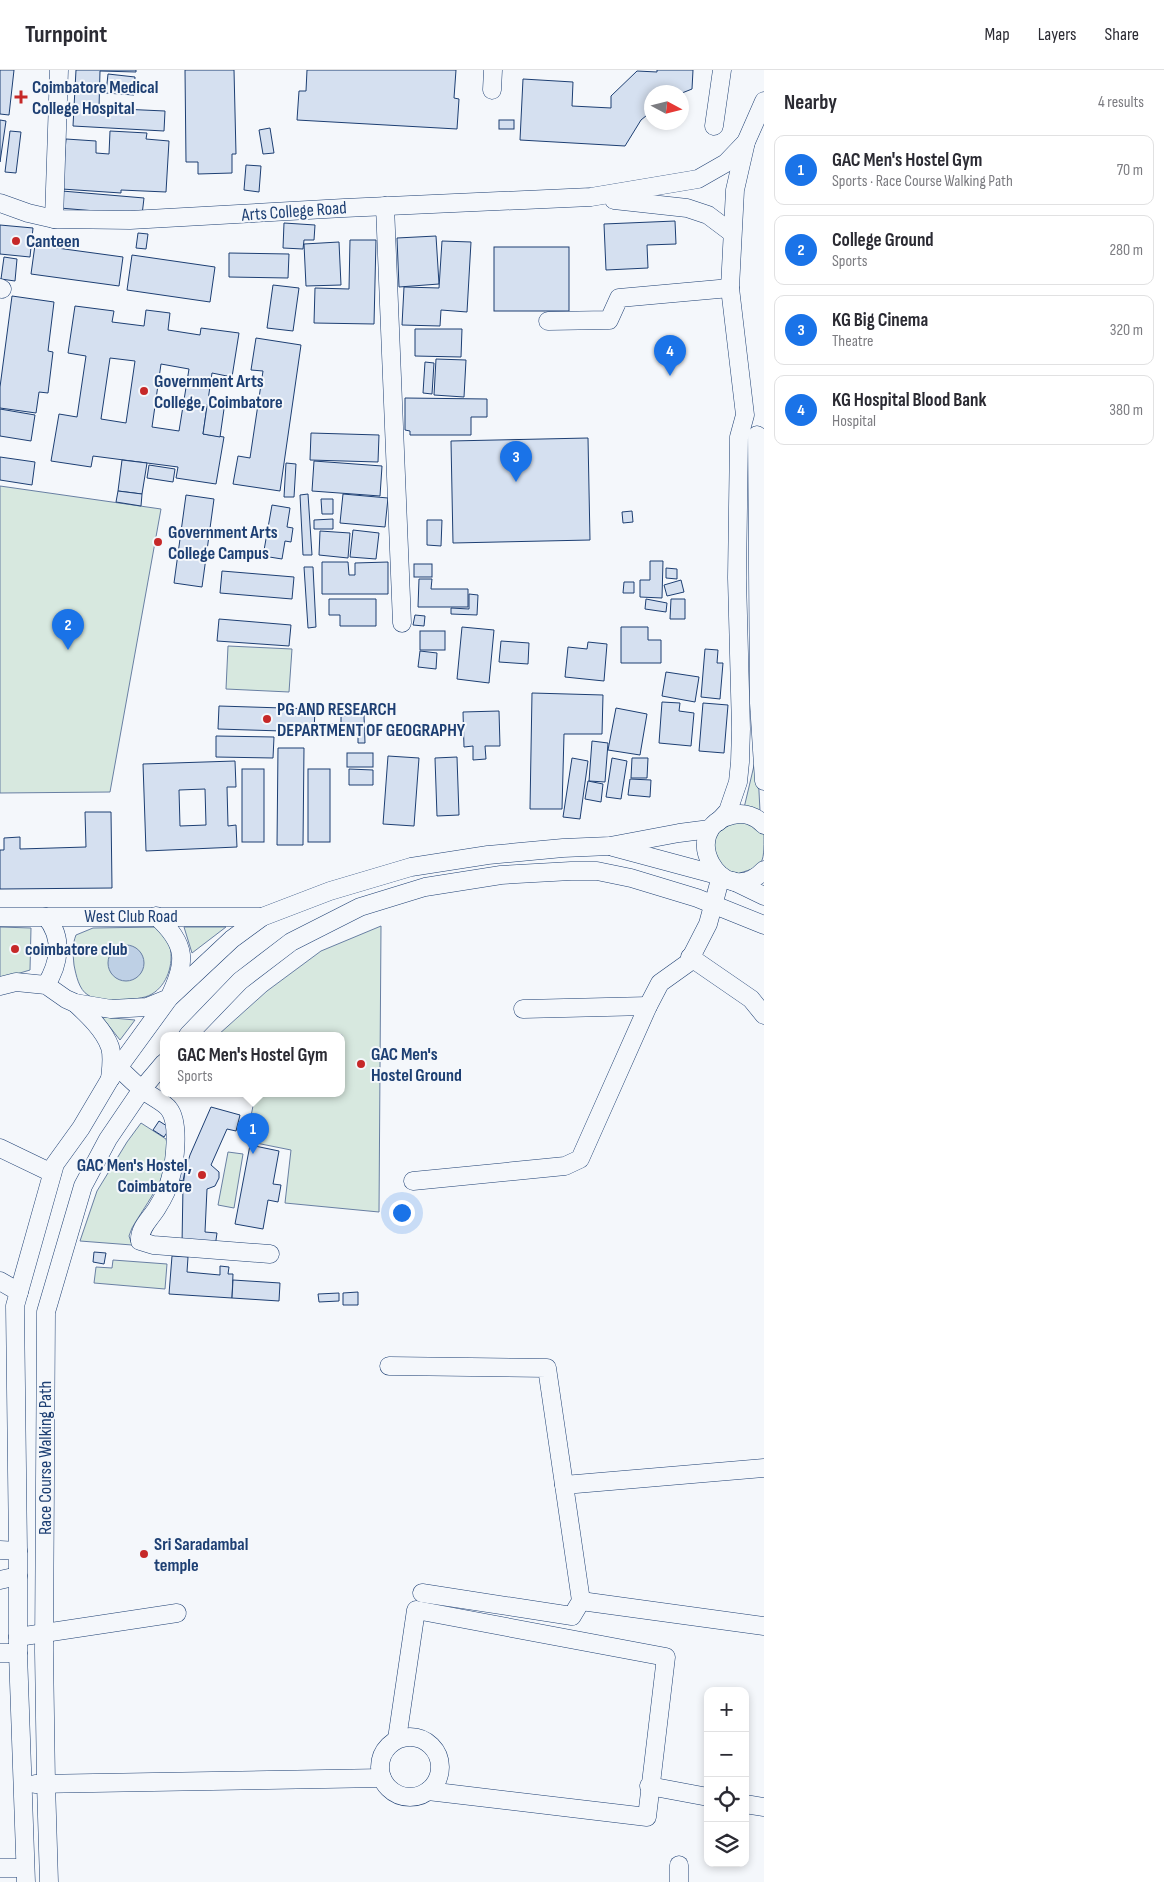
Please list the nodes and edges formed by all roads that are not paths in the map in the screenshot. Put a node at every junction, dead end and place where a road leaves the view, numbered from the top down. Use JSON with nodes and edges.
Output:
{"nodes":[{"id":1,"x":59,"y":70,"type":"edge"},
{"id":2,"x":493,"y":70,"type":"edge"},
{"id":3,"x":722,"y":70,"type":"edge"},
{"id":4,"x":492,"y":90,"type":"dead end"},
{"id":5,"x":764,"y":101,"type":"edge"},
{"id":6,"x":714,"y":126,"type":"dead end"},
{"id":7,"x":746,"y":142,"type":"junction"},
{"id":8,"x":591,"y":197,"type":"junction"},
{"id":9,"x":0,"y":203,"type":"edge"},
{"id":10,"x":385,"y":206,"type":"junction"},
{"id":11,"x":54,"y":219,"type":"junction"},
{"id":12,"x":732,"y":233,"type":"junction"},
{"id":13,"x":730,"y":288,"type":"junction"},
{"id":14,"x":548,"y":321,"type":"dead end"},
{"id":15,"x":745,"y":415,"type":"junction"},
{"id":16,"x":761,"y":437,"type":"edge"},
{"id":17,"x":761,"y":502,"type":"edge"},
{"id":18,"x":402,"y":623,"type":"dead end"},
{"id":19,"x":764,"y":781,"type":"edge"},
{"id":20,"x":764,"y":825,"type":"edge"},
{"id":21,"x":714,"y":826,"type":"junction"},
{"id":22,"x":610,"y":846,"type":"junction"},
{"id":23,"x":764,"y":870,"type":"edge"},
{"id":24,"x":727,"y":878,"type":"junction"},
{"id":25,"x":764,"y":896,"type":"edge"},
{"id":26,"x":713,"y":904,"type":"junction"},
{"id":27,"x":156,"y":916,"type":"junction"},
{"id":28,"x":0,"y":917,"type":"edge"},
{"id":29,"x":46,"y":917,"type":"junction"},
{"id":30,"x":262,"y":917,"type":"junction"},
{"id":31,"x":764,"y":925,"type":"edge"},
{"id":32,"x":690,"y":957,"type":"junction"},
{"id":33,"x":46,"y":985,"type":"junction"},
{"id":34,"x":0,"y":986,"type":"edge"},
{"id":35,"x":169,"y":998,"type":"junction"},
{"id":36,"x":76,"y":1003,"type":"junction"},
{"id":37,"x":648,"y":1006,"type":"junction"},
{"id":38,"x":523,"y":1009,"type":"dead end"},
{"id":39,"x":764,"y":1015,"type":"edge"},
{"id":40,"x":191,"y":1032,"type":"edge"},
{"id":41,"x":160,"y":1068,"type":"edge"},
{"id":42,"x":114,"y":1073,"type":"junction"},
{"id":43,"x":142,"y":1089,"type":"junction"},
{"id":44,"x":0,"y":1148,"type":"edge"},
{"id":45,"x":52,"y":1172,"type":"junction"},
{"id":46,"x":413,"y":1181,"type":"dead end"},
{"id":47,"x":270,"y":1254,"type":"dead end"},
{"id":48,"x":0,"y":1281,"type":"edge"},
{"id":49,"x":19,"y":1292,"type":"junction"},
{"id":50,"x":389,"y":1366,"type":"dead end"},
{"id":51,"x":764,"y":1468,"type":"edge"},
{"id":52,"x":564,"y":1484,"type":"junction"},
{"id":53,"x":0,"y":1550,"type":"edge"},
{"id":54,"x":18,"y":1550,"type":"junction"},
{"id":55,"x":18,"y":1576,"type":"junction"},
{"id":56,"x":0,"y":1580,"type":"edge"},
{"id":57,"x":422,"y":1593,"type":"dead end"},
{"id":58,"x":581,"y":1601,"type":"junction"},
{"id":59,"x":177,"y":1613,"type":"dead end"},
{"id":60,"x":764,"y":1626,"type":"edge"},
{"id":61,"x":44,"y":1633,"type":"junction"},
{"id":62,"x":18,"y":1645,"type":"junction"},
{"id":63,"x":0,"y":1653,"type":"edge"},
{"id":64,"x":397,"y":1739,"type":"junction"},
{"id":65,"x":382,"y":1778,"type":"junction"},
{"id":66,"x":46,"y":1783,"type":"junction"},
{"id":67,"x":22,"y":1785,"type":"junction"},
{"id":68,"x":650,"y":1786,"type":"junction"},
{"id":69,"x":428,"y":1791,"type":"junction"},
{"id":70,"x":704,"y":1796,"type":"edge"},
{"id":71,"x":749,"y":1805,"type":"edge"},
{"id":72,"x":764,"y":1807,"type":"edge"},
{"id":73,"x":0,"y":1868,"type":"edge"},
{"id":74,"x":25,"y":1875,"type":"edge"},
{"id":75,"x":50,"y":1882,"type":"edge"}],
"edges":[{"from":1,"to":11,"type":"street"},
{"from":2,"to":4,"type":"street"},
{"from":3,"to":6,"type":"street"},
{"from":5,"to":7,"type":"street"},
{"from":7,"to":8,"type":"street","name":"Arts College Road"},
{"from":7,"to":12,"type":"street"},
{"from":8,"to":10,"type":"street","name":"Arts College Road"},
{"from":8,"to":12,"type":"street","name":"Arts College Road"},
{"from":9,"to":11,"type":"street","name":"Arts College Road"},
{"from":10,"to":11,"type":"street","name":"Arts College Road"},
{"from":10,"to":18,"type":"street"},
{"from":12,"to":13,"type":"street"},
{"from":13,"to":14,"type":"street"},
{"from":13,"to":15,"type":"street"},
{"from":15,"to":16,"type":"street"},
{"from":15,"to":21,"type":"street"},
{"from":16,"to":17,"type":"street"},
{"from":17,"to":19,"type":"street"},
{"from":20,"to":21,"type":"street"},
{"from":21,"to":22,"type":"street"},
{"from":21,"to":24,"type":"street"},
{"from":22,"to":24,"type":"street"},
{"from":22,"to":30,"type":"street"},
{"from":23,"to":24,"type":"street"},
{"from":24,"to":25,"type":"street"},
{"from":24,"to":26,"type":"street"},
{"from":26,"to":31,"type":"street"},
{"from":26,"to":32,"type":"street"},
{"from":26,"to":40,"type":"street"},
{"from":27,"to":29,"type":"street","name":"West Club Road"},
{"from":27,"to":30,"type":"street","name":"West Club Road"},
{"from":27,"to":35,"type":"street"},
{"from":28,"to":29,"type":"street","name":"West Club Road"},
{"from":29,"to":33,"type":"street"},
{"from":30,"to":35,"type":"street"},
{"from":32,"to":37,"type":"street"},
{"from":32,"to":39,"type":"street"},
{"from":33,"to":34,"type":"street"},
{"from":33,"to":36,"type":"street"},
{"from":35,"to":36,"type":"street"},
{"from":35,"to":42,"type":"street"},
{"from":36,"to":42,"type":"street"},
{"from":37,"to":38,"type":"street"},
{"from":37,"to":46,"type":"street"},
{"from":41,"to":43,"type":"street","name":"Race Course Walking Path"},
{"from":42,"to":43,"type":"street"},
{"from":42,"to":45,"type":"street"},
{"from":43,"to":47,"type":"street"},
{"from":43,"to":61,"type":"street","name":"Race Course Walking Path"},
{"from":44,"to":45,"type":"street"},
{"from":45,"to":49,"type":"street"},
{"from":48,"to":49,"type":"street"},
{"from":49,"to":54,"type":"street"},
{"from":50,"to":52,"type":"street"},
{"from":51,"to":52,"type":"street"},
{"from":52,"to":58,"type":"street"},
{"from":53,"to":54,"type":"street"},
{"from":54,"to":55,"type":"street"},
{"from":55,"to":56,"type":"street"},
{"from":55,"to":62,"type":"street"},
{"from":57,"to":58,"type":"street"},
{"from":58,"to":60,"type":"street"},
{"from":59,"to":61,"type":"street"},
{"from":61,"to":62,"type":"street"},
{"from":61,"to":66,"type":"street","name":"Race Course Walking Path"},
{"from":62,"to":63,"type":"street"},
{"from":62,"to":67,"type":"street"},
{"from":64,"to":65,"type":"street"},
{"from":64,"to":68,"type":"street"},
{"from":64,"to":69,"type":"street"},
{"from":65,"to":66,"type":"street"},
{"from":65,"to":69,"type":"street"},
{"from":66,"to":67,"type":"street"},
{"from":66,"to":75,"type":"street","name":"Race Course Walking Path"},
{"from":67,"to":74,"type":"street"},
{"from":68,"to":69,"type":"street"},
{"from":68,"to":70,"type":"street"},
{"from":71,"to":72,"type":"street"},
{"from":73,"to":74,"type":"street"}]}
